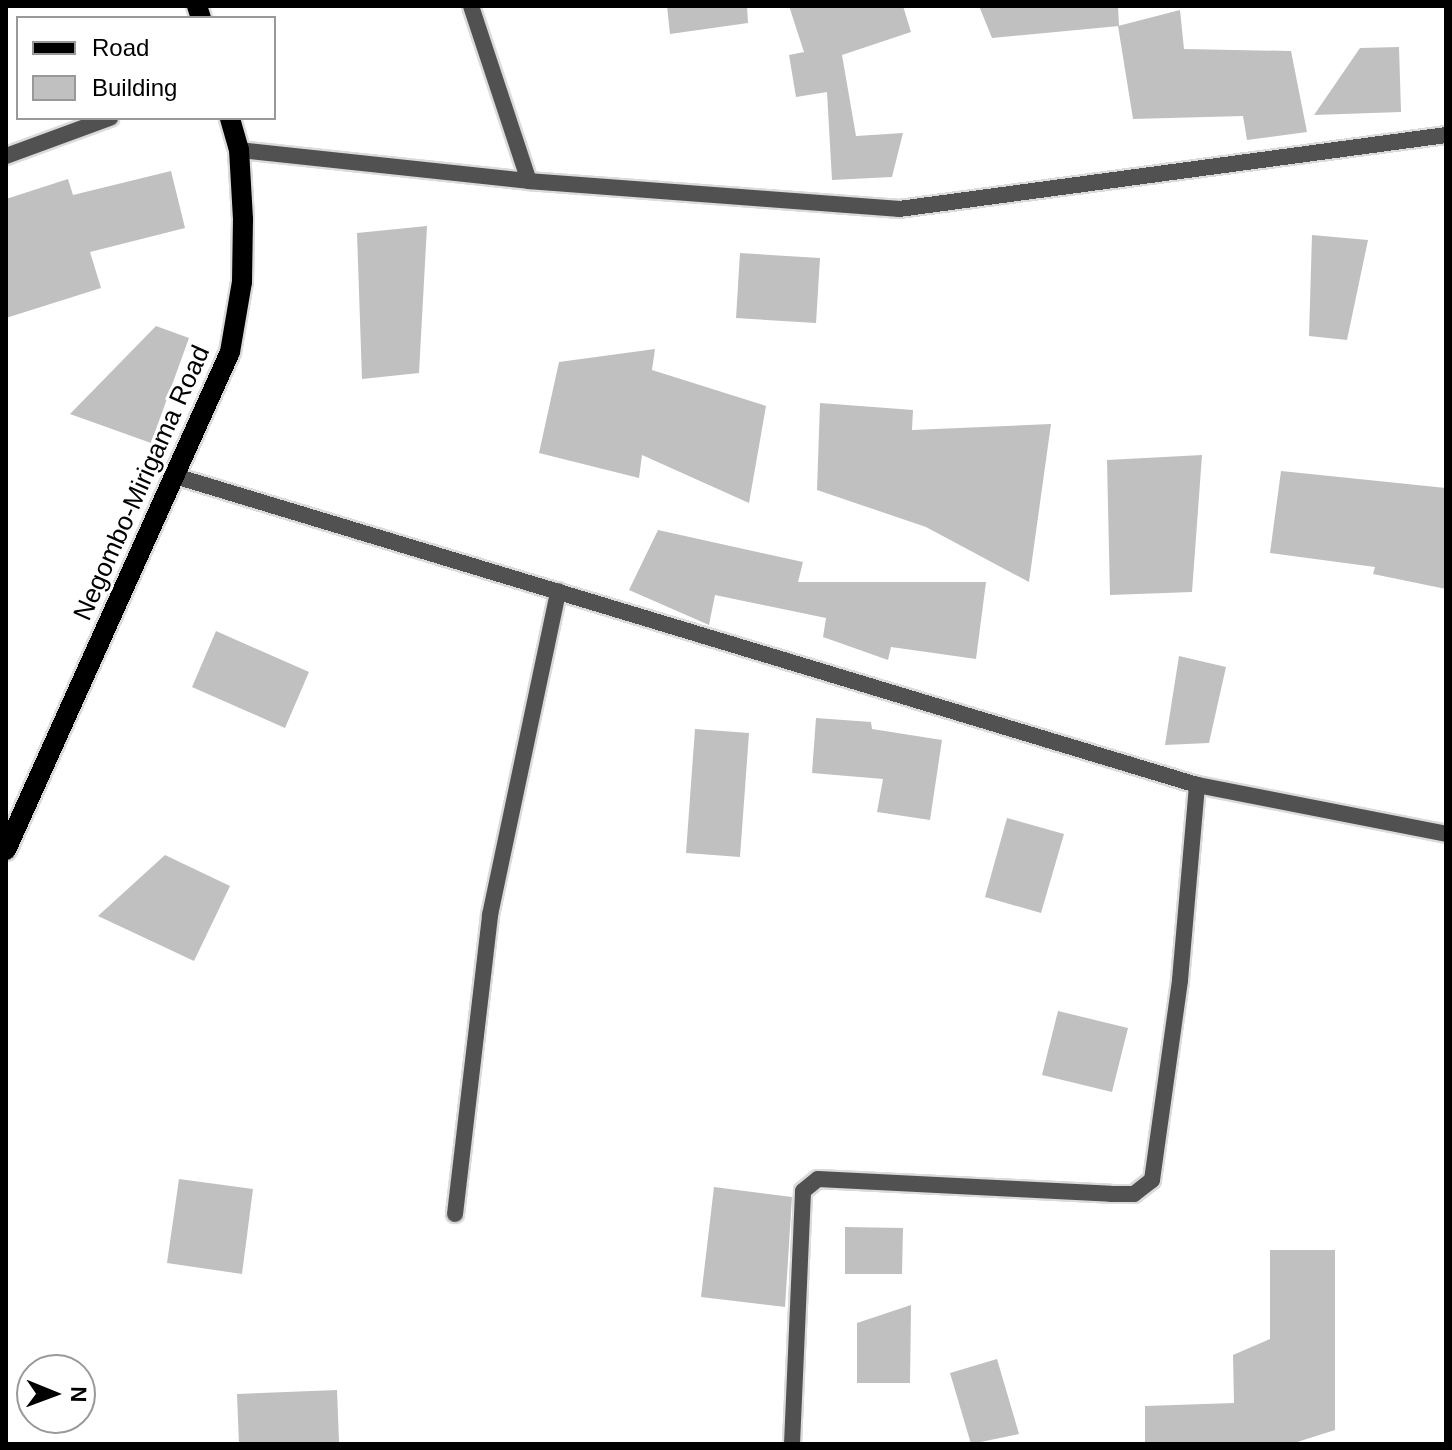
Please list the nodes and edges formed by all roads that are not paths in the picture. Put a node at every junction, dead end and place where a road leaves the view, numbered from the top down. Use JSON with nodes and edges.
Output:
{"nodes":[{"id":1,"x":471,"y":6,"type":"edge"},
{"id":2,"x":105,"y":120,"type":"edge"},
{"id":3,"x":231,"y":120,"type":"edge"},
{"id":4,"x":1446,"y":135,"type":"edge"},
{"id":5,"x":239,"y":150,"type":"junction"},
{"id":6,"x":6,"y":156,"type":"edge"},
{"id":7,"x":529,"y":181,"type":"junction"},
{"id":8,"x":175,"y":476,"type":"junction"},
{"id":9,"x":558,"y":591,"type":"junction"},
{"id":10,"x":1197,"y":785,"type":"junction"},
{"id":11,"x":1446,"y":834,"type":"edge"},
{"id":12,"x":6,"y":850,"type":"edge"},
{"id":13,"x":455,"y":1214,"type":"dead end"},
{"id":14,"x":792,"y":1444,"type":"edge"}],
"edges":[{"from":1,"to":7,"type":"street"},
{"from":2,"to":6,"type":"street"},
{"from":3,"to":5,"type":"main road","name":"Negombo-Mirigama Road"},
{"from":4,"to":7,"type":"street"},
{"from":5,"to":7,"type":"street"},
{"from":5,"to":8,"type":"main road","name":"Negombo-Mirigama Road"},
{"from":8,"to":9,"type":"street"},
{"from":8,"to":12,"type":"main road","name":"Negombo-Mirigama Road"},
{"from":9,"to":10,"type":"street"},
{"from":9,"to":13,"type":"street"},
{"from":10,"to":11,"type":"street"},
{"from":10,"to":14,"type":"street"}]}
